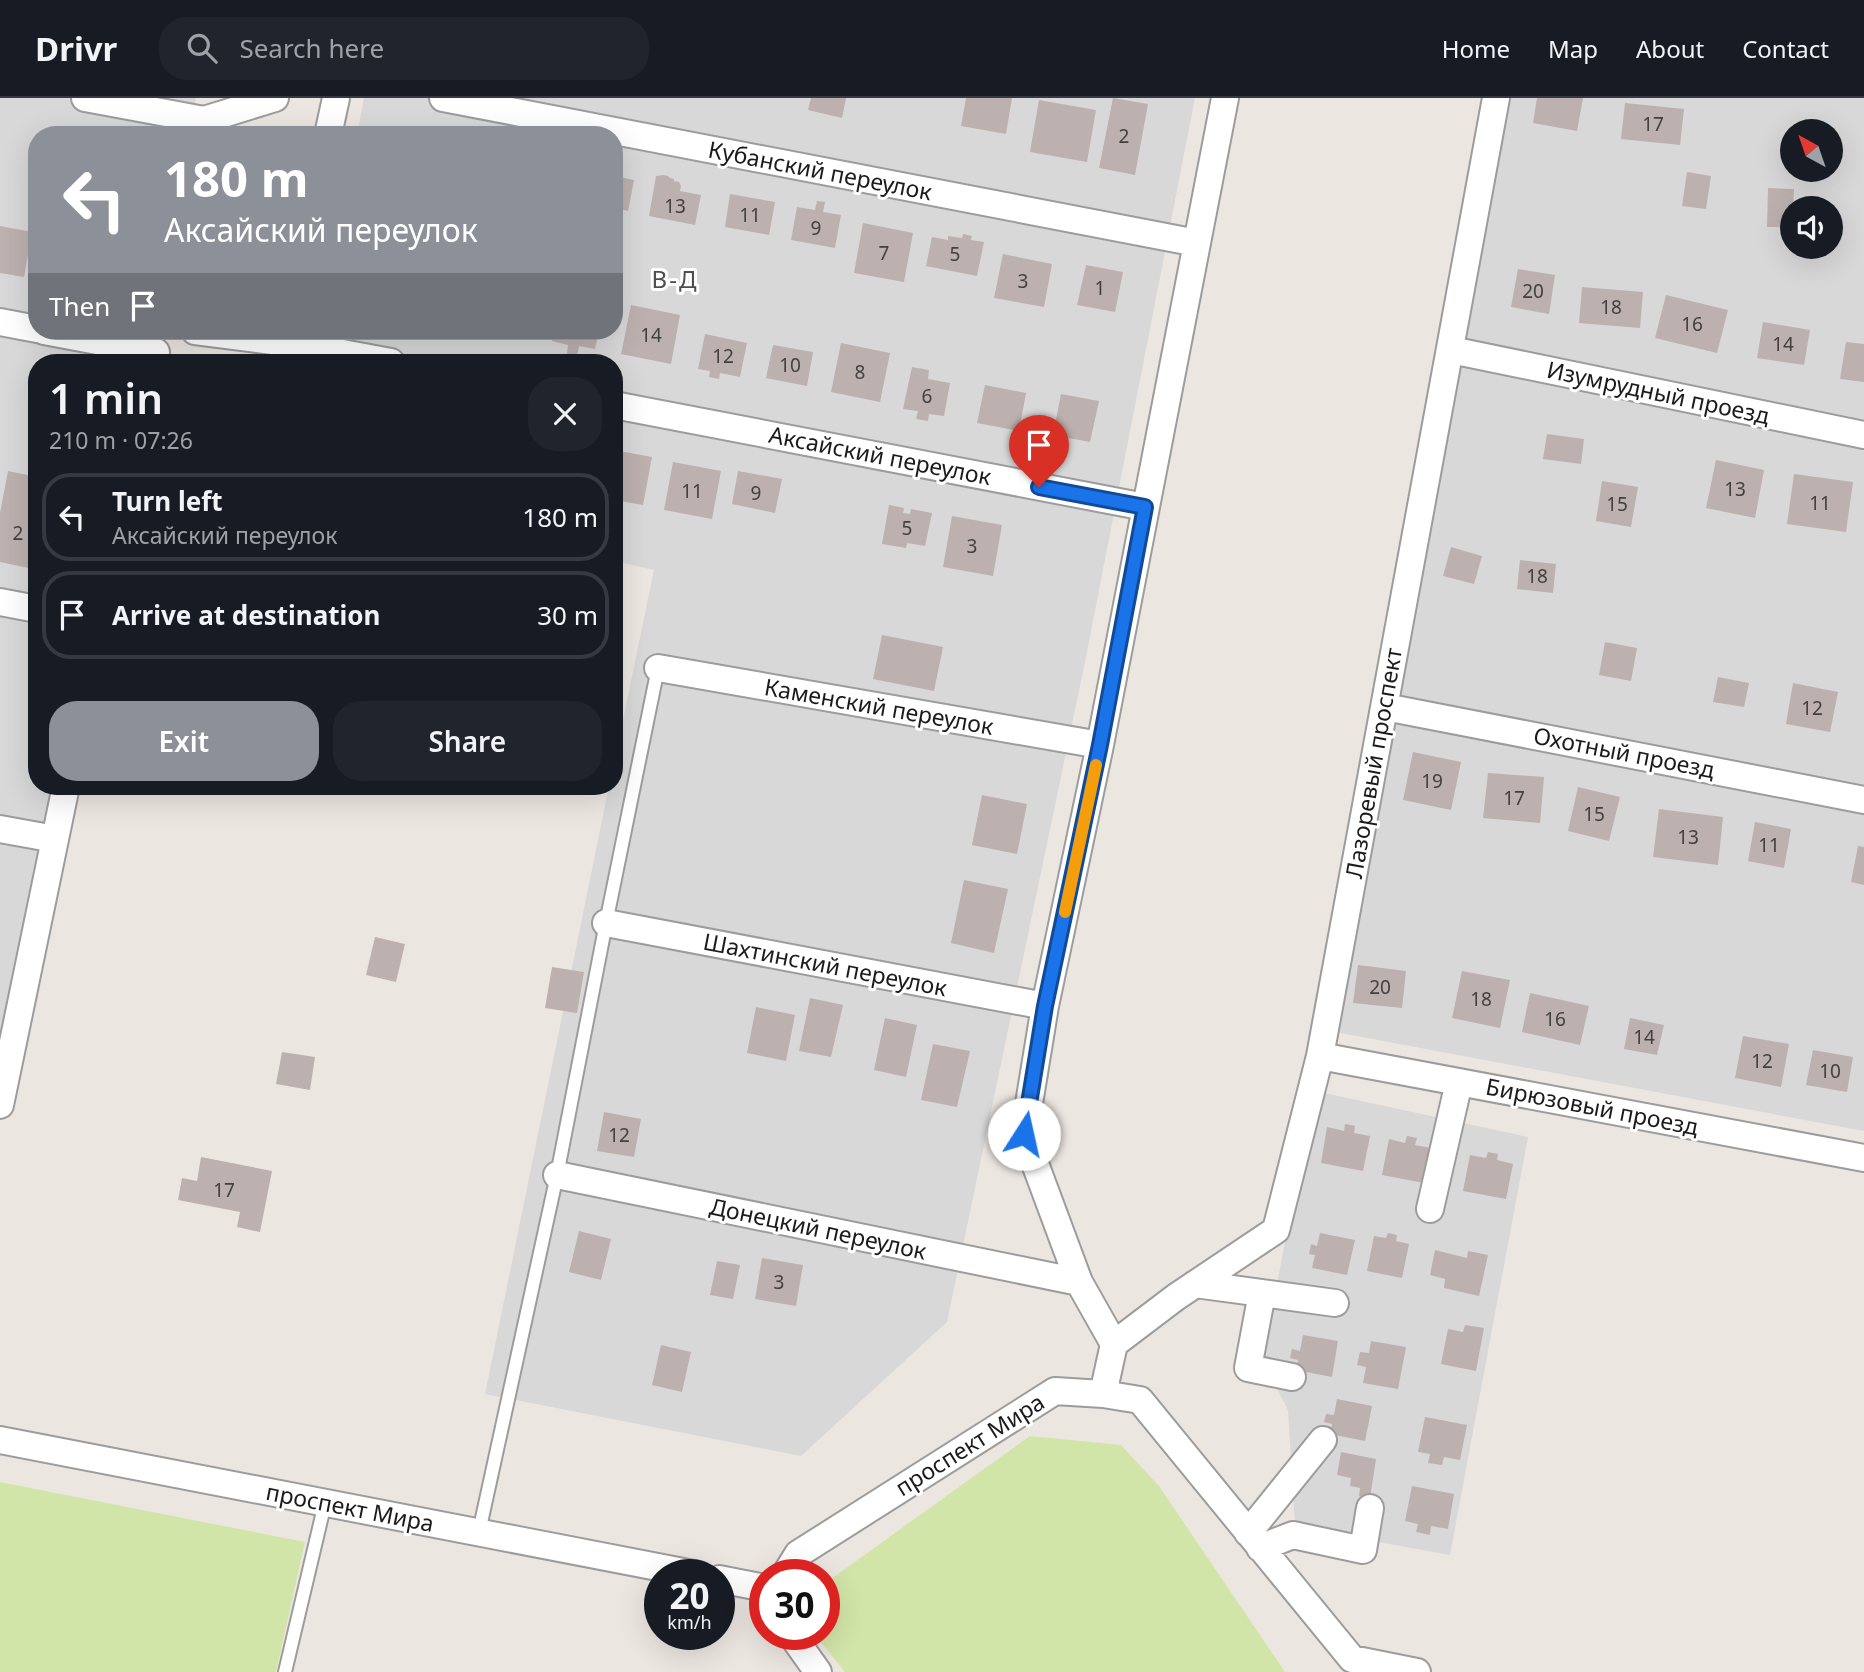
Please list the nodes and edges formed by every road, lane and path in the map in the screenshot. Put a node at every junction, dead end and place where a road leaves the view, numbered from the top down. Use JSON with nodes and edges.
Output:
{"nodes":[{"id":1,"x":85,"y":98,"type":"edge"},
{"id":2,"x":275,"y":98,"type":"edge"},
{"id":3,"x":336,"y":98,"type":"edge"},
{"id":4,"x":443,"y":98,"type":"edge"},
{"id":5,"x":1225,"y":98,"type":"edge"},
{"id":6,"x":1496,"y":98,"type":"edge"},
{"id":7,"x":204,"y":118,"type":"edge"},
{"id":8,"x":330,"y":126,"type":"edge"},
{"id":9,"x":588,"y":126,"type":"edge"},
{"id":10,"x":623,"y":133,"type":"edge"},
{"id":11,"x":1196,"y":243,"type":"junction"},
{"id":12,"x":0,"y":323,"type":"edge"},
{"id":13,"x":28,"y":328,"type":"edge"},
{"id":14,"x":103,"y":340,"type":"edge"},
{"id":15,"x":254,"y":340,"type":"edge"},
{"id":16,"x":287,"y":345,"type":"edge"},
{"id":17,"x":156,"y":348,"type":"edge"},
{"id":18,"x":1451,"y":350,"type":"junction"},
{"id":19,"x":342,"y":354,"type":"edge"},
{"id":20,"x":623,"y":407,"type":"edge"},
{"id":21,"x":1864,"y":435,"type":"edge"},
{"id":22,"x":1145,"y":507,"type":"junction"},
{"id":23,"x":0,"y":602,"type":"edge"},
{"id":24,"x":28,"y":607,"type":"edge"},
{"id":25,"x":658,"y":668,"type":"joint"},
{"id":26,"x":1385,"y":707,"type":"junction"},
{"id":27,"x":1100,"y":745,"type":"junction"},
{"id":28,"x":64,"y":795,"type":"edge"},
{"id":29,"x":1864,"y":800,"type":"edge"},
{"id":30,"x":0,"y":829,"type":"edge"},
{"id":31,"x":55,"y":839,"type":"junction"},
{"id":32,"x":606,"y":923,"type":"junction"},
{"id":33,"x":1045,"y":1006,"type":"junction"},
{"id":34,"x":1320,"y":1056,"type":"junction"},
{"id":35,"x":1459,"y":1082,"type":"junction"},
{"id":36,"x":0,"y":1105,"type":"edge"},
{"id":37,"x":1864,"y":1158,"type":"edge"},
{"id":38,"x":557,"y":1175,"type":"junction"},
{"id":39,"x":1430,"y":1209,"type":"dead end"},
{"id":40,"x":1079,"y":1282,"type":"junction"},
{"id":41,"x":1195,"y":1284,"type":"junction"},
{"id":42,"x":1262,"y":1293,"type":"junction"},
{"id":43,"x":1335,"y":1303,"type":"dead end"},
{"id":44,"x":1114,"y":1344,"type":"junction"},
{"id":45,"x":1292,"y":1377,"type":"dead end"},
{"id":46,"x":1103,"y":1394,"type":"junction"},
{"id":47,"x":0,"y":1440,"type":"edge"},
{"id":48,"x":1323,"y":1440,"type":"dead end"},
{"id":49,"x":325,"y":1503,"type":"junction"},
{"id":50,"x":1370,"y":1508,"type":"dead end"},
{"id":51,"x":479,"y":1532,"type":"junction"},
{"id":52,"x":1254,"y":1540,"type":"junction"},
{"id":53,"x":795,"y":1559,"type":"edge"},
{"id":54,"x":644,"y":1564,"type":"edge"},
{"id":55,"x":802,"y":1650,"type":"edge"},
{"id":56,"x":1351,"y":1666,"type":"edge"},
{"id":57,"x":285,"y":1672,"type":"edge"},
{"id":58,"x":818,"y":1672,"type":"edge"},
{"id":59,"x":1417,"y":1672,"type":"edge"}],
"edges":[{"from":1,"to":7,"type":"street"},
{"from":2,"to":7,"type":"street"},
{"from":3,"to":8,"type":"street"},
{"from":4,"to":9,"type":"street","name":"Кубанский переулок"},
{"from":5,"to":11,"type":"street"},
{"from":6,"to":18,"type":"street","name":"Лазоревый проспект"},
{"from":10,"to":11,"type":"street","name":"Кубанский переулок"},
{"from":11,"to":22,"type":"street"},
{"from":12,"to":13,"type":"street"},
{"from":14,"to":17,"type":"street"},
{"from":15,"to":16,"type":"street"},
{"from":16,"to":19,"type":"street"},
{"from":18,"to":21,"type":"street","name":"Изумрудный проезд"},
{"from":18,"to":26,"type":"street","name":"Лазоревый проспект"},
{"from":20,"to":22,"type":"street","name":"Аксайский переулок"},
{"from":22,"to":27,"type":"street"},
{"from":23,"to":24,"type":"street"},
{"from":25,"to":27,"type":"street","name":"Каменский переулок"},
{"from":25,"to":32,"type":"lane"},
{"from":26,"to":29,"type":"street","name":"Охотный проезд"},
{"from":26,"to":34,"type":"street","name":"Лазоревый проспект"},
{"from":27,"to":33,"type":"street"},
{"from":28,"to":31,"type":"street"},
{"from":30,"to":31,"type":"street"},
{"from":31,"to":36,"type":"street"},
{"from":32,"to":33,"type":"street","name":"Шахтинский переулок"},
{"from":32,"to":38,"type":"lane"},
{"from":33,"to":40,"type":"street"},
{"from":34,"to":35,"type":"street","name":"Бирюзовый проезд"},
{"from":34,"to":41,"type":"street","name":"Лазоревый проспект"},
{"from":35,"to":37,"type":"street","name":"Бирюзовый проезд"},
{"from":35,"to":39,"type":"street"},
{"from":38,"to":40,"type":"street","name":"Донецкий переулок"},
{"from":38,"to":51,"type":"lane"},
{"from":40,"to":44,"type":"street"},
{"from":41,"to":42,"type":"street"},
{"from":41,"to":44,"type":"street","name":"Лазоревый проспект"},
{"from":42,"to":43,"type":"street"},
{"from":42,"to":45,"type":"street"},
{"from":44,"to":46,"type":"street"},
{"from":46,"to":52,"type":"street","name":"проспект Мира"},
{"from":46,"to":53,"type":"street","name":"проспект Мира"},
{"from":47,"to":49,"type":"street","name":"проспект Мира"},
{"from":48,"to":52,"type":"street"},
{"from":49,"to":51,"type":"street","name":"проспект Мира"},
{"from":49,"to":57,"type":"lane"},
{"from":50,"to":52,"type":"street"},
{"from":51,"to":54,"type":"street","name":"проспект Мира"},
{"from":52,"to":56,"type":"street","name":"проспект Мира"},
{"from":55,"to":58,"type":"street"},
{"from":56,"to":59,"type":"street","name":"проспект Мира"}]}
